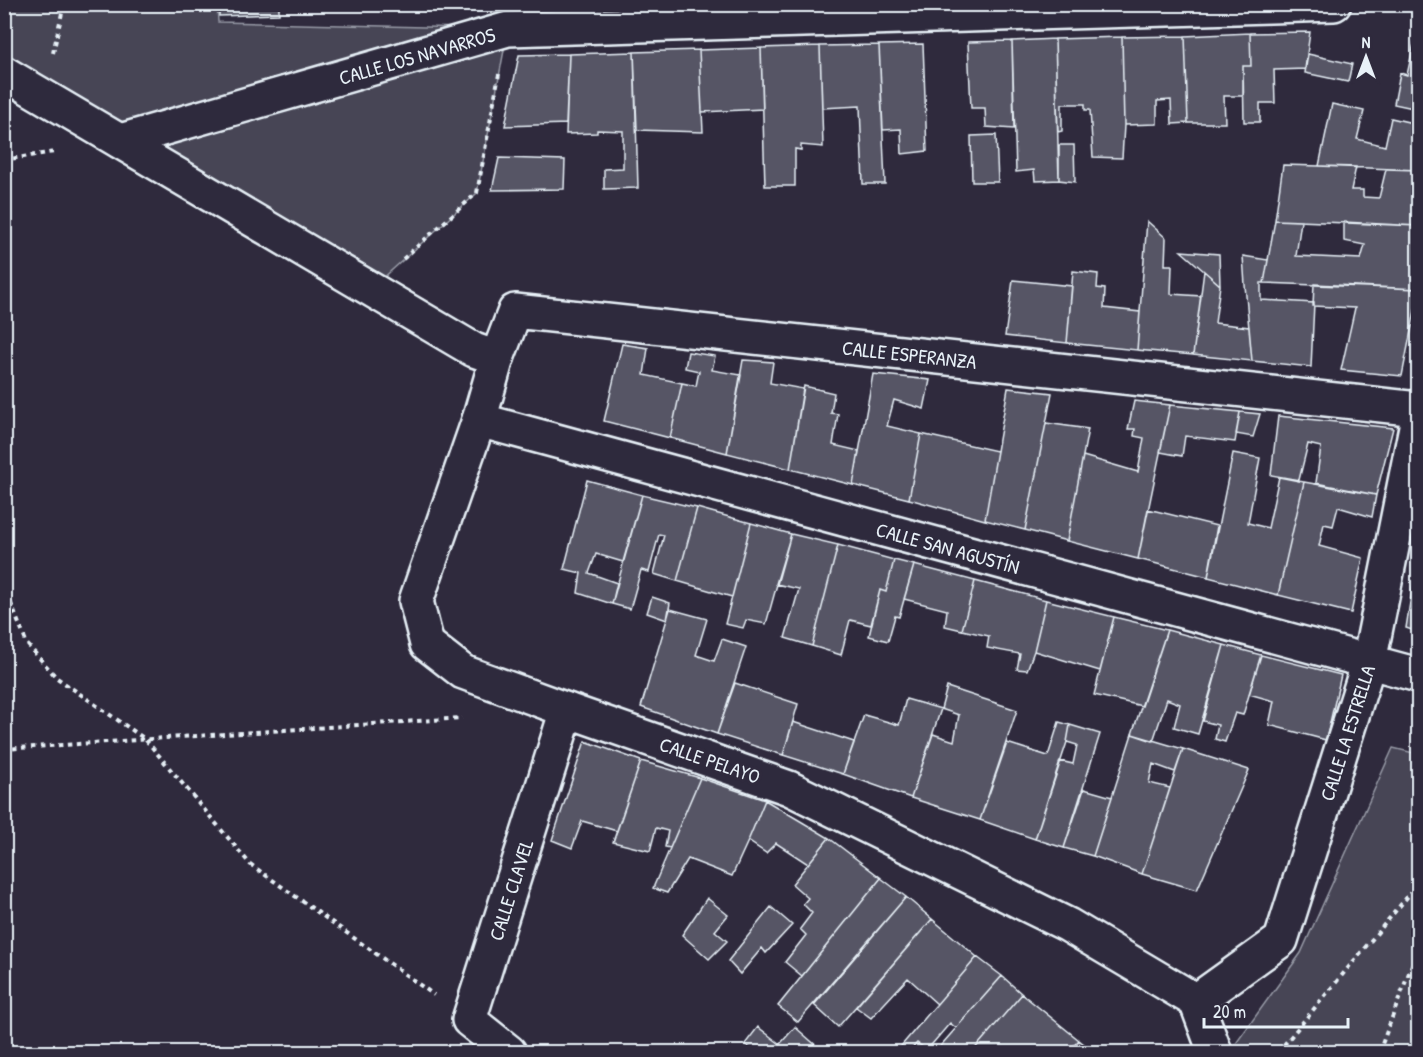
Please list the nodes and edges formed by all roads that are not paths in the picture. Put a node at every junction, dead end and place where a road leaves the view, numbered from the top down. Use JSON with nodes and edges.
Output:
{"nodes":[{"id":1,"x":1334,"y":4,"type":"edge"},
{"id":2,"x":1140,"y":8,"type":"edge"},
{"id":3,"x":511,"y":17,"type":"edge"},
{"id":4,"x":4,"y":73,"type":"edge"},
{"id":5,"x":120,"y":141,"type":"junction"},
{"id":6,"x":497,"y":358,"type":"junction"},
{"id":7,"x":1419,"y":409,"type":"edge"},
{"id":8,"x":1419,"y":417,"type":"edge"},
{"id":9,"x":479,"y":420,"type":"junction"},
{"id":10,"x":1369,"y":662,"type":"junction"},
{"id":11,"x":1419,"y":675,"type":"edge"},
{"id":12,"x":567,"y":710,"type":"junction"},
{"id":13,"x":1196,"y":1001,"type":"junction"},
{"id":14,"x":509,"y":1053,"type":"edge"},
{"id":15,"x":1215,"y":1053,"type":"edge"}],
"edges":[{"from":1,"to":2,"type":"street","name":"CALLE LOS NAVARROS"},
{"from":2,"to":3,"type":"street","name":"CALLE LOS NAVARROS"},
{"from":3,"to":5,"type":"street","name":"CALLE LOS NAVARROS"},
{"from":4,"to":5,"type":"street"},
{"from":5,"to":6,"type":"street"},
{"from":6,"to":7,"type":"street","name":"CALLE ESPERANZA"},
{"from":6,"to":9,"type":"street","name":"CALLE ESPERANZA"},
{"from":8,"to":10,"type":"street","name":"CALLE LA ESTRELLA"},
{"from":9,"to":10,"type":"street","name":"CALLE SAN AGUSTÍN"},
{"from":9,"to":12,"type":"street","name":"CALLE PELAYO"},
{"from":10,"to":11,"type":"street","name":"CALLE SAN AGUSTÍN"},
{"from":10,"to":13,"type":"street","name":"CALLE LA ESTRELLA"},
{"from":12,"to":13,"type":"street","name":"CALLE PELAYO"},
{"from":12,"to":14,"type":"street","name":"CALLE CLAVEL"},
{"from":13,"to":15,"type":"street"}]}
